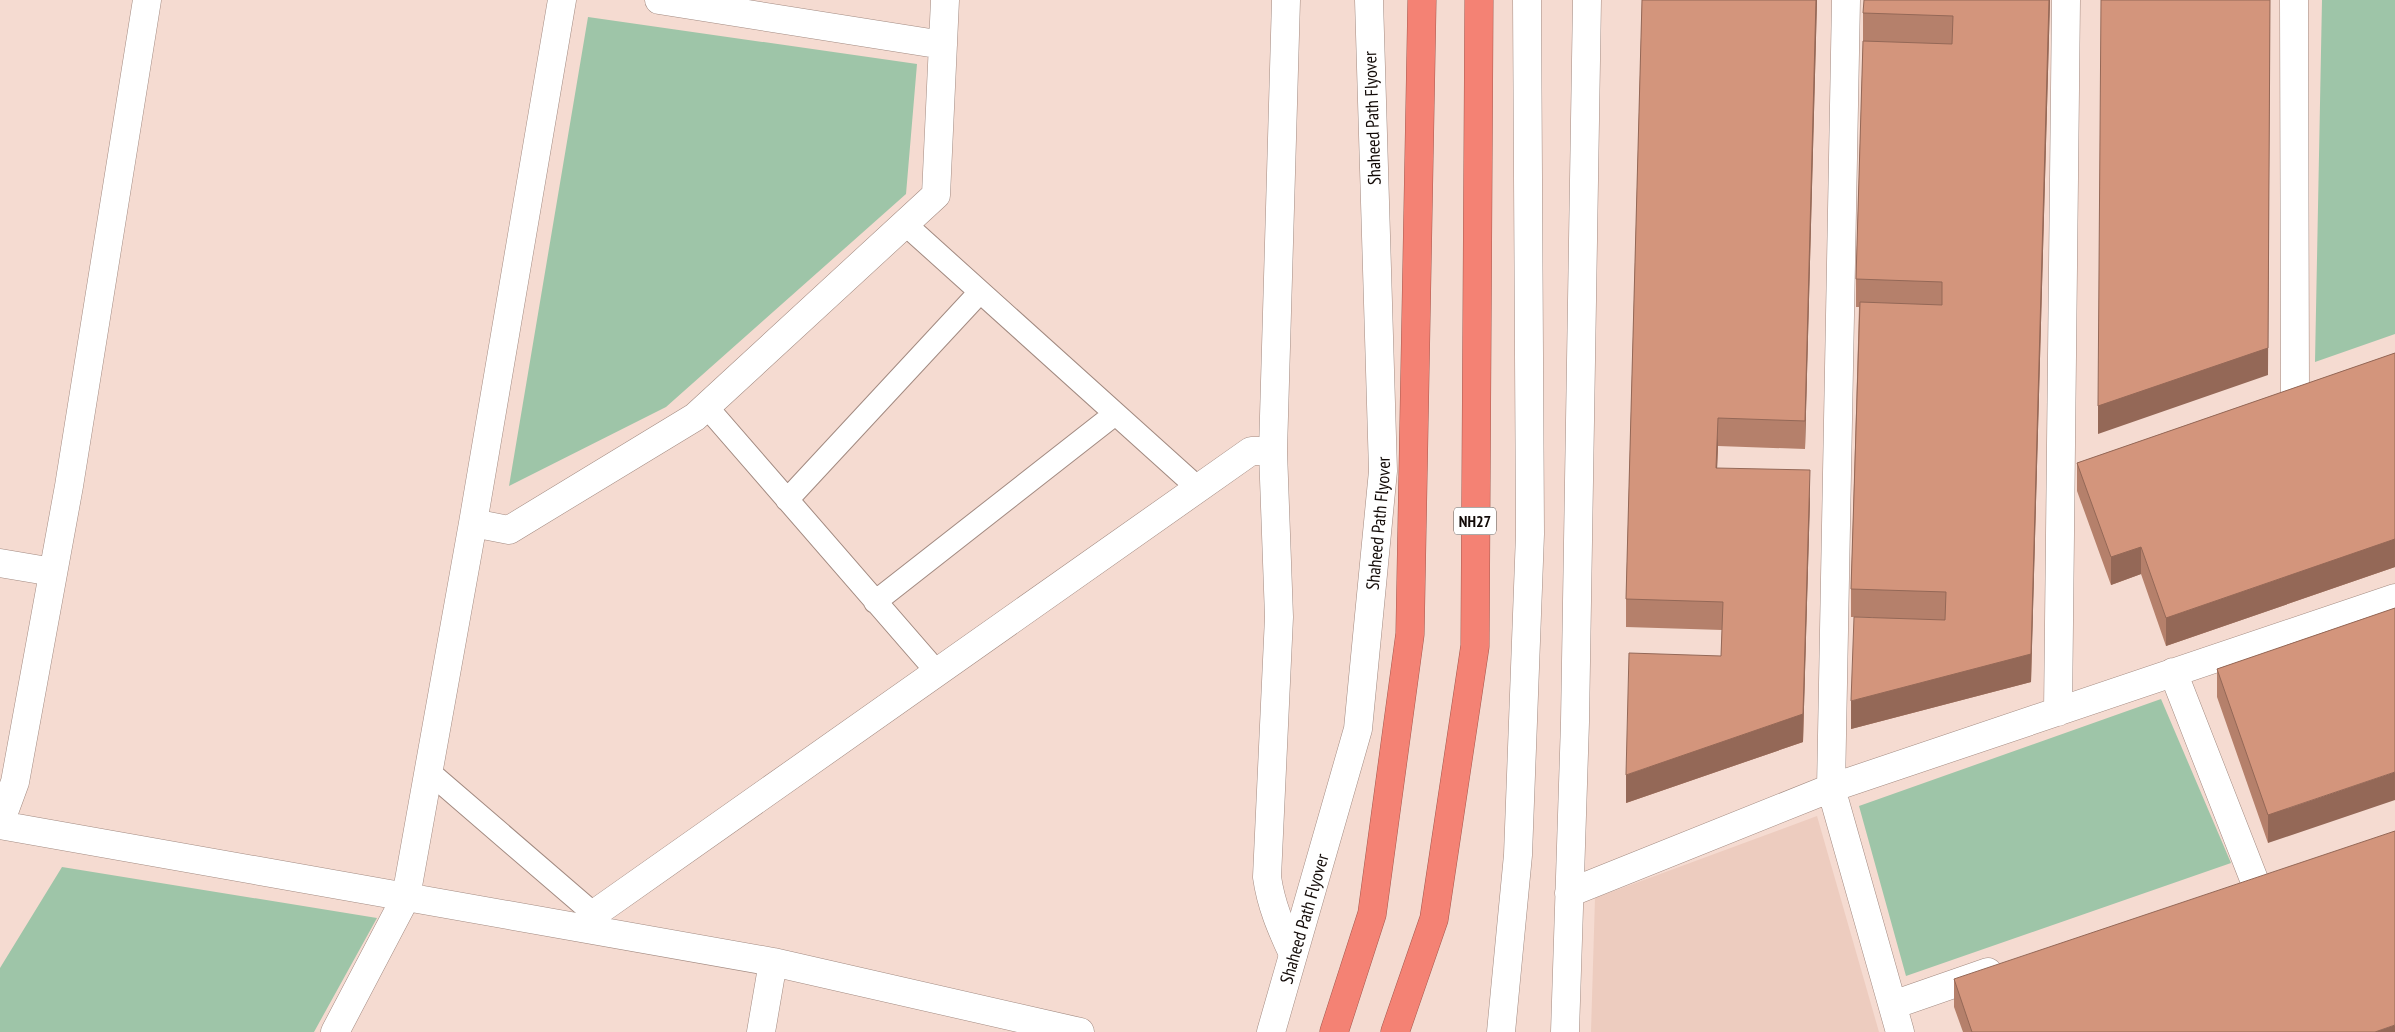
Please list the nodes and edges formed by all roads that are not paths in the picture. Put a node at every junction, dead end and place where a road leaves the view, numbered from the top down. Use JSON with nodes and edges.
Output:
{"nodes":[{"id":1,"x":147,"y":0,"type":"edge"},
{"id":2,"x":562,"y":0,"type":"edge"},
{"id":3,"x":658,"y":0,"type":"edge"},
{"id":4,"x":945,"y":0,"type":"edge"},
{"id":5,"x":1286,"y":0,"type":"edge"},
{"id":6,"x":1369,"y":0,"type":"edge"},
{"id":7,"x":1422,"y":0,"type":"edge"},
{"id":8,"x":1479,"y":0,"type":"edge"},
{"id":9,"x":1527,"y":0,"type":"edge"},
{"id":10,"x":1587,"y":0,"type":"edge"},
{"id":11,"x":1846,"y":0,"type":"edge"},
{"id":12,"x":2066,"y":0,"type":"edge"},
{"id":13,"x":2294,"y":0,"type":"edge"},
{"id":14,"x":943,"y":45,"type":"junction"},
{"id":15,"x":905,"y":224,"type":"junction"},
{"id":16,"x":980,"y":292,"type":"junction"},
{"id":17,"x":2322,"y":382,"type":"edge"},
{"id":18,"x":2295,"y":392,"type":"junction"},
{"id":19,"x":2267,"y":402,"type":"edge"},
{"id":20,"x":706,"y":406,"type":"junction"},
{"id":21,"x":1115,"y":414,"type":"junction"},
{"id":22,"x":1273,"y":451,"type":"junction"},
{"id":23,"x":2089,"y":464,"type":"edge"},
{"id":24,"x":2061,"y":474,"type":"junction"},
{"id":25,"x":1198,"y":488,"type":"junction"},
{"id":26,"x":787,"y":500,"type":"junction"},
{"id":27,"x":474,"y":523,"type":"junction"},
{"id":28,"x":0,"y":563,"type":"edge"},
{"id":29,"x":53,"y":572,"type":"junction"},
{"id":30,"x":2395,"y":598,"type":"edge"},
{"id":31,"x":875,"y":602,"type":"junction"},
{"id":32,"x":937,"y":672,"type":"junction"},
{"id":33,"x":2173,"y":672,"type":"junction"},
{"id":34,"x":2058,"y":712,"type":"junction"},
{"id":35,"x":428,"y":771,"type":"junction"},
{"id":36,"x":1831,"y":788,"type":"junction"},
{"id":37,"x":0,"y":824,"type":"edge"},
{"id":38,"x":2283,"y":873,"type":"edge"},
{"id":39,"x":1569,"y":893,"type":"junction"},
{"id":40,"x":406,"y":896,"type":"junction"},
{"id":41,"x":593,"y":922,"type":"junction"},
{"id":42,"x":1293,"y":954,"type":"junction"},
{"id":43,"x":774,"y":962,"type":"junction"},
{"id":44,"x":2013,"y":964,"type":"edge"},
{"id":45,"x":1893,"y":1005,"type":"junction"},
{"id":46,"x":335,"y":1032,"type":"edge"},
{"id":47,"x":761,"y":1032,"type":"edge"},
{"id":48,"x":1080,"y":1032,"type":"edge"},
{"id":49,"x":1271,"y":1032,"type":"edge"},
{"id":50,"x":1334,"y":1032,"type":"edge"},
{"id":51,"x":1395,"y":1032,"type":"edge"},
{"id":52,"x":1501,"y":1032,"type":"edge"},
{"id":53,"x":1565,"y":1032,"type":"edge"},
{"id":54,"x":1900,"y":1032,"type":"edge"}],
"edges":[{"from":1,"to":29,"type":"street"},
{"from":2,"to":27,"type":"street"},
{"from":3,"to":14,"type":"street"},
{"from":4,"to":14,"type":"street"},
{"from":5,"to":22,"type":"street"},
{"from":6,"to":42,"type":"street","name":"Shaheed Path Flyover"},
{"from":7,"to":50,"type":"highway","name":"Shaheed Path Flyover"},
{"from":8,"to":51,"type":"highway","number":"NH27"},
{"from":9,"to":52,"type":"street"},
{"from":10,"to":39,"type":"street"},
{"from":11,"to":36,"type":"street"},
{"from":12,"to":24,"type":"street"},
{"from":13,"to":18,"type":"street"},
{"from":14,"to":15,"type":"street"},
{"from":15,"to":16,"type":"lane"},
{"from":15,"to":20,"type":"street"},
{"from":16,"to":21,"type":"lane"},
{"from":16,"to":26,"type":"lane"},
{"from":17,"to":18,"type":"street"},
{"from":18,"to":19,"type":"street"},
{"from":20,"to":26,"type":"lane"},
{"from":20,"to":27,"type":"street"},
{"from":21,"to":25,"type":"lane"},
{"from":21,"to":31,"type":"lane"},
{"from":22,"to":25,"type":"street"},
{"from":22,"to":42,"type":"street"},
{"from":23,"to":24,"type":"street"},
{"from":24,"to":34,"type":"street"},
{"from":25,"to":32,"type":"street"},
{"from":26,"to":31,"type":"lane"},
{"from":27,"to":35,"type":"street"},
{"from":28,"to":29,"type":"street"},
{"from":29,"to":37,"type":"street"},
{"from":30,"to":33,"type":"street"},
{"from":31,"to":32,"type":"lane"},
{"from":32,"to":41,"type":"street"},
{"from":33,"to":34,"type":"street"},
{"from":33,"to":38,"type":"street"},
{"from":34,"to":36,"type":"street"},
{"from":35,"to":40,"type":"street"},
{"from":35,"to":41,"type":"lane"},
{"from":36,"to":39,"type":"street"},
{"from":36,"to":45,"type":"street"},
{"from":37,"to":40,"type":"street"},
{"from":39,"to":53,"type":"street"},
{"from":40,"to":41,"type":"street"},
{"from":40,"to":46,"type":"street"},
{"from":41,"to":43,"type":"street"},
{"from":42,"to":49,"type":"street","name":"Shaheed Path Flyover"},
{"from":43,"to":47,"type":"street"},
{"from":43,"to":48,"type":"street"},
{"from":44,"to":45,"type":"street"},
{"from":45,"to":54,"type":"street"}]}
